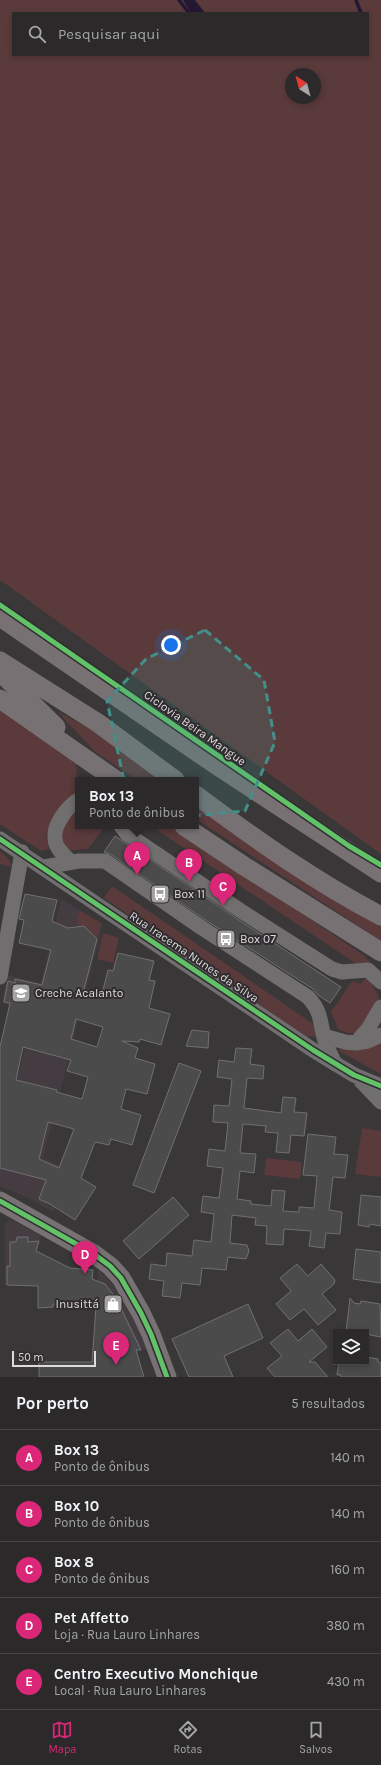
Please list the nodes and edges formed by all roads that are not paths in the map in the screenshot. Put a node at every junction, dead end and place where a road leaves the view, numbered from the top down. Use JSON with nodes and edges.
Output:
{"nodes":[{"id":1,"x":0,"y":617,"type":"edge"},
{"id":2,"x":0,"y":661,"type":"edge"},
{"id":3,"x":0,"y":672,"type":"edge"},
{"id":4,"x":0,"y":699,"type":"edge"},
{"id":5,"x":91,"y":762,"type":"junction"},
{"id":6,"x":98,"y":777,"type":"edge"},
{"id":7,"x":112,"y":777,"type":"edge"},
{"id":8,"x":171,"y":777,"type":"edge"},
{"id":9,"x":199,"y":797,"type":"edge"},
{"id":10,"x":75,"y":803,"type":"edge"},
{"id":11,"x":123,"y":829,"type":"edge"},
{"id":12,"x":188,"y":829,"type":"edge"},
{"id":13,"x":0,"y":838,"type":"edge"},
{"id":14,"x":22,"y":852,"type":"junction"},
{"id":15,"x":71,"y":862,"type":"junction"},
{"id":16,"x":44,"y":867,"type":"junction"},
{"id":17,"x":381,"y":872,"type":"edge"},
{"id":18,"x":381,"y":916,"type":"edge"},
{"id":19,"x":381,"y":952,"type":"edge"},
{"id":20,"x":0,"y":976,"type":"edge"},
{"id":21,"x":377,"y":979,"type":"edge"},
{"id":22,"x":381,"y":992,"type":"edge"},
{"id":23,"x":381,"y":1007,"type":"edge"},
{"id":24,"x":381,"y":1035,"type":"edge"},
{"id":25,"x":324,"y":1036,"type":"junction"},
{"id":26,"x":356,"y":1043,"type":"junction"},
{"id":27,"x":335,"y":1064,"type":"junction"},
{"id":28,"x":354,"y":1075,"type":"junction"},
{"id":29,"x":381,"y":1086,"type":"edge"},
{"id":30,"x":381,"y":1102,"type":"edge"},
{"id":31,"x":0,"y":1201,"type":"edge"},
{"id":32,"x":167,"y":1377,"type":"edge"}],
"edges":[{"from":1,"to":17,"type":"main road"},
{"from":2,"to":8,"type":"main road"},
{"from":3,"to":5,"type":"main road"},
{"from":4,"to":5,"type":"main road"},
{"from":5,"to":6,"type":"street"},
{"from":5,"to":7,"type":"main road"},
{"from":9,"to":18,"type":"main road"},
{"from":10,"to":15,"type":"street"},
{"from":11,"to":21,"type":"street"},
{"from":12,"to":19,"type":"main road"},
{"from":13,"to":14,"type":"street","name":"Rua Iracema Nunes da Silva"},
{"from":14,"to":16,"type":"street","name":"Rua Iracema Nunes da Silva"},
{"from":14,"to":20,"type":"street"},
{"from":15,"to":16,"type":"street"},
{"from":15,"to":25,"type":"street"},
{"from":16,"to":27,"type":"street","name":"Rua Iracema Nunes da Silva"},
{"from":21,"to":22,"type":"street"},
{"from":23,"to":26,"type":"street"},
{"from":24,"to":26,"type":"street"},
{"from":25,"to":26,"type":"street"},
{"from":25,"to":27,"type":"street"},
{"from":27,"to":28,"type":"street","name":"Rua Iracema Nunes da Silva"},
{"from":28,"to":29,"type":"street","name":"Rua Iracema Nunes da Silva"},
{"from":28,"to":30,"type":"street"},
{"from":31,"to":32,"type":"main road"}]}
